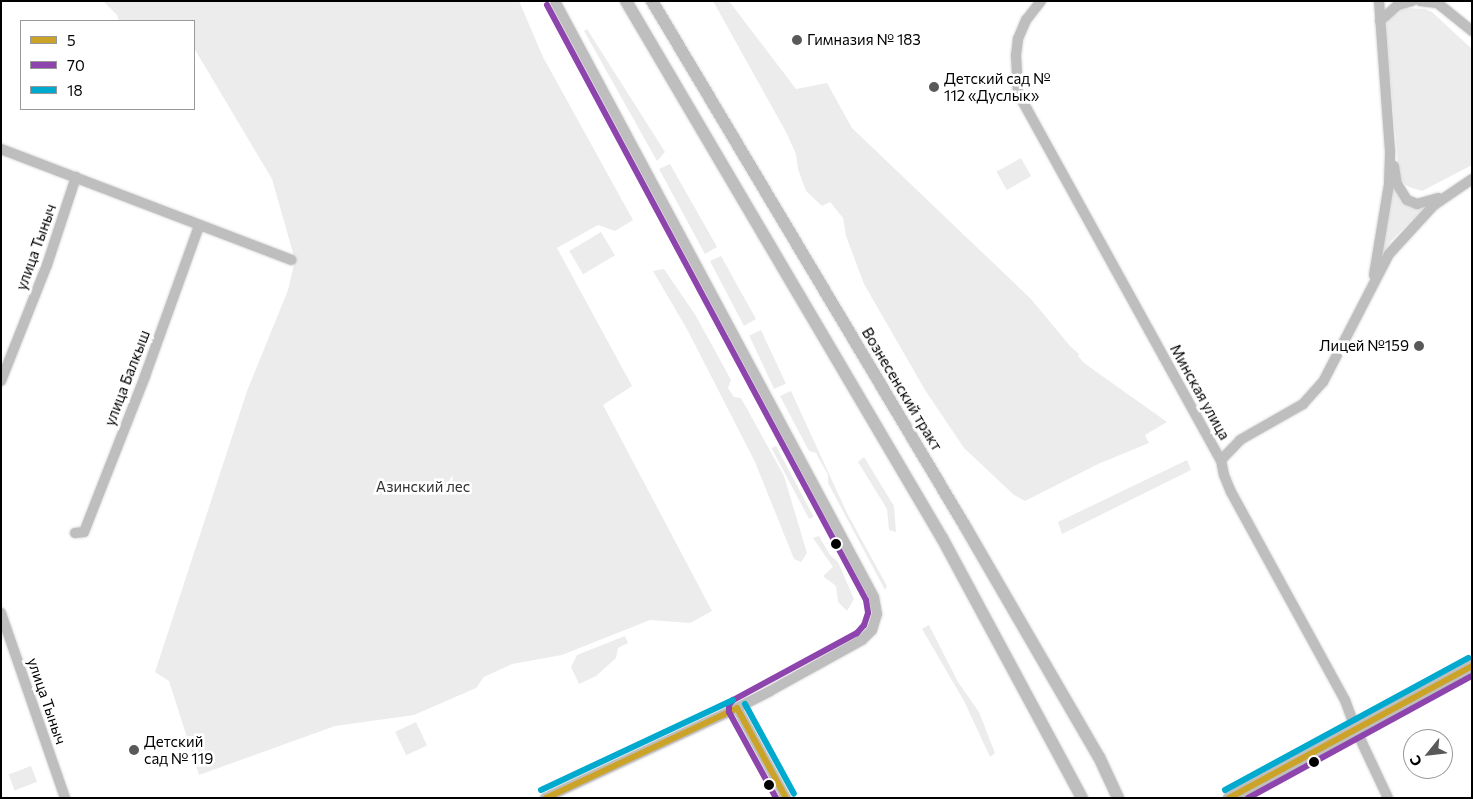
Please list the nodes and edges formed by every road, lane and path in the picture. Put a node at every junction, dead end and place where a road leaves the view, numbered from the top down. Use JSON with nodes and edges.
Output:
{"nodes":[{"id":1,"x":555,"y":1,"type":"edge"},
{"id":2,"x":626,"y":1,"type":"edge"},
{"id":3,"x":652,"y":1,"type":"edge"},
{"id":4,"x":1041,"y":1,"type":"edge"},
{"id":5,"x":1379,"y":1,"type":"edge"},
{"id":6,"x":1412,"y":1,"type":"edge"},
{"id":7,"x":1420,"y":1,"type":"edge"},
{"id":8,"x":1436,"y":2,"type":"edge"},
{"id":9,"x":1380,"y":21,"type":"junction"},
{"id":10,"x":1472,"y":31,"type":"edge"},
{"id":11,"x":1,"y":149,"type":"edge"},
{"id":12,"x":1390,"y":151,"type":"junction"},
{"id":13,"x":76,"y":177,"type":"junction"},
{"id":14,"x":1472,"y":179,"type":"edge"},
{"id":15,"x":1451,"y":192,"type":"junction"},
{"id":16,"x":199,"y":226,"type":"junction"},
{"id":17,"x":292,"y":260,"type":"dead end"},
{"id":18,"x":1371,"y":285,"type":"junction"},
{"id":19,"x":1,"y":381,"type":"edge"},
{"id":20,"x":1221,"y":460,"type":"junction"},
{"id":21,"x":75,"y":532,"type":"dead end"},
{"id":22,"x":1,"y":613,"type":"edge"},
{"id":23,"x":1472,"y":666,"type":"edge"},
{"id":24,"x":738,"y":708,"type":"junction"},
{"id":25,"x":1356,"y":730,"type":"junction"},
{"id":26,"x":65,"y":798,"type":"edge"},
{"id":27,"x":545,"y":798,"type":"edge"},
{"id":28,"x":786,"y":798,"type":"edge"},
{"id":29,"x":1082,"y":798,"type":"edge"},
{"id":30,"x":1118,"y":798,"type":"edge"},
{"id":31,"x":1229,"y":798,"type":"edge"},
{"id":32,"x":1388,"y":798,"type":"edge"}],
"edges":[{"from":1,"to":24,"type":"street"},
{"from":2,"to":29,"type":"main road"},
{"from":3,"to":30,"type":"main road","name":"Вознесенский тракт"},
{"from":4,"to":20,"type":"street","name":"Минская улица"},
{"from":5,"to":9,"type":"street"},
{"from":6,"to":9,"type":"street"},
{"from":7,"to":8,"type":"street"},
{"from":8,"to":10,"type":"street"},
{"from":9,"to":12,"type":"street"},
{"from":11,"to":13,"type":"street"},
{"from":12,"to":15,"type":"street"},
{"from":12,"to":18,"type":"street"},
{"from":13,"to":16,"type":"street"},
{"from":13,"to":19,"type":"street","name":"улица Тыныч"},
{"from":14,"to":15,"type":"street"},
{"from":15,"to":18,"type":"street"},
{"from":16,"to":17,"type":"street"},
{"from":16,"to":21,"type":"street","name":"улица Балкыш"},
{"from":18,"to":20,"type":"street"},
{"from":20,"to":25,"type":"street","name":"Минская улица"},
{"from":22,"to":26,"type":"street","name":"улица Тыныч"},
{"from":23,"to":25,"type":"main road"},
{"from":24,"to":27,"type":"street"},
{"from":24,"to":28,"type":"street"},
{"from":25,"to":31,"type":"main road"},
{"from":25,"to":32,"type":"street","name":"Минская улица"}]}
